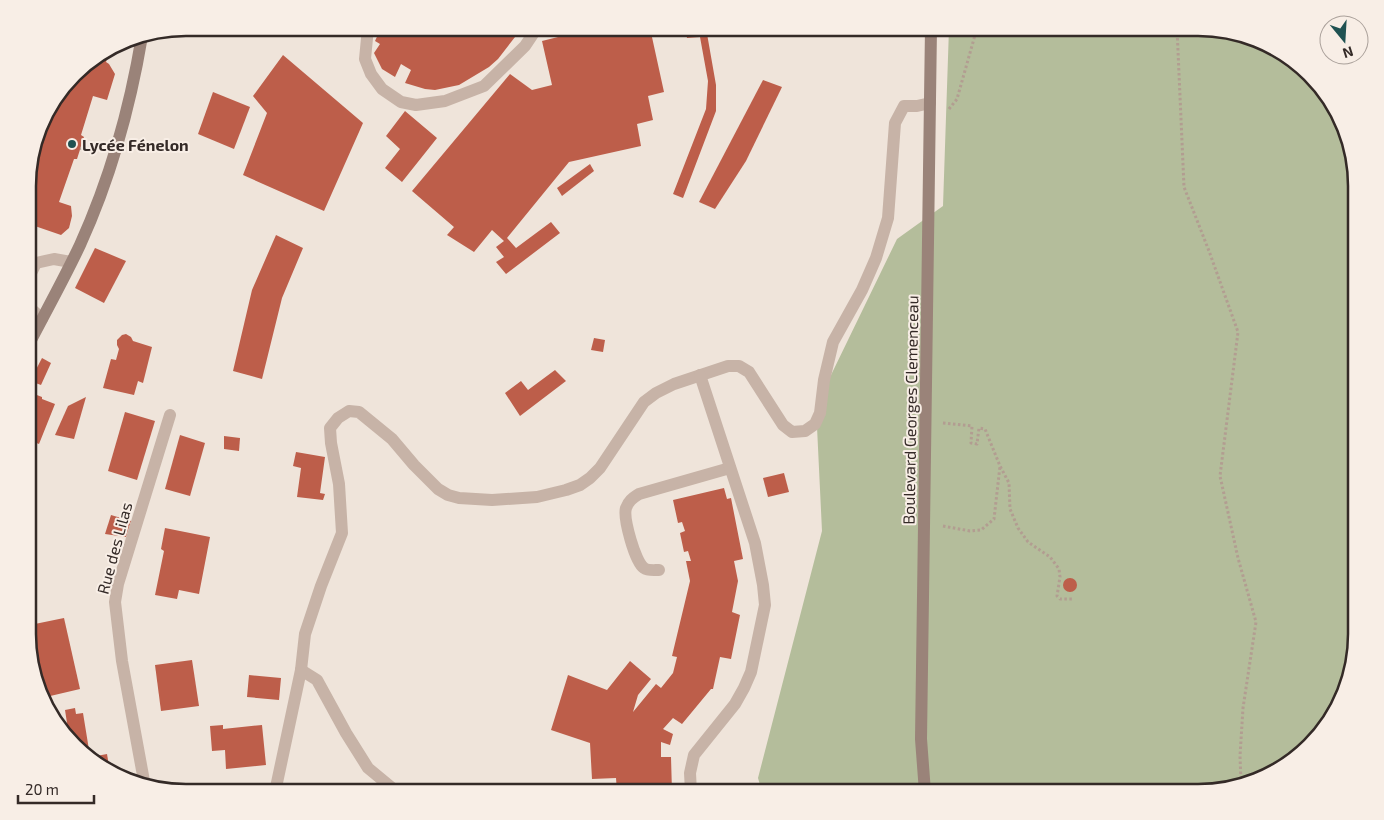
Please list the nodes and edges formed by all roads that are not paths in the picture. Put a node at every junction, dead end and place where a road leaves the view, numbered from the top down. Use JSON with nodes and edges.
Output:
{"nodes":[{"id":1,"x":367,"y":36,"type":"edge"},
{"id":2,"x":532,"y":36,"type":"edge"},
{"id":3,"x":931,"y":36,"type":"edge"},
{"id":4,"x":140,"y":43,"type":"edge"},
{"id":5,"x":930,"y":103,"type":"junction"},
{"id":6,"x":71,"y":262,"type":"junction"},
{"id":7,"x":36,"y":263,"type":"edge"},
{"id":8,"x":36,"y":313,"type":"edge"},
{"id":9,"x":42,"y":319,"type":"junction"},
{"id":10,"x":36,"y":331,"type":"edge"},
{"id":11,"x":700,"y":375,"type":"junction"},
{"id":12,"x":170,"y":415,"type":"dead end"},
{"id":13,"x":730,"y":468,"type":"junction"},
{"id":14,"x":659,"y":570,"type":"dead end"},
{"id":15,"x":301,"y":670,"type":"junction"},
{"id":16,"x":143,"y":778,"type":"edge"},
{"id":17,"x":924,"y":783,"type":"edge"},
{"id":18,"x":277,"y":784,"type":"edge"},
{"id":19,"x":387,"y":784,"type":"edge"},
{"id":20,"x":691,"y":784,"type":"edge"}],
"edges":[{"from":1,"to":2,"type":"street"},
{"from":3,"to":5,"type":"main road","name":"Boulevard Georges Clemenceau"},
{"from":4,"to":6,"type":"main road"},
{"from":5,"to":11,"type":"street"},
{"from":5,"to":17,"type":"main road","name":"Boulevard Georges Clemenceau"},
{"from":6,"to":7,"type":"street"},
{"from":6,"to":9,"type":"main road"},
{"from":8,"to":9,"type":"street"},
{"from":9,"to":10,"type":"main road"},
{"from":11,"to":13,"type":"street"},
{"from":11,"to":15,"type":"street"},
{"from":12,"to":16,"type":"street","name":"Rue des Lilas"},
{"from":13,"to":14,"type":"street"},
{"from":13,"to":20,"type":"street"},
{"from":15,"to":18,"type":"street"},
{"from":15,"to":19,"type":"street"}]}
